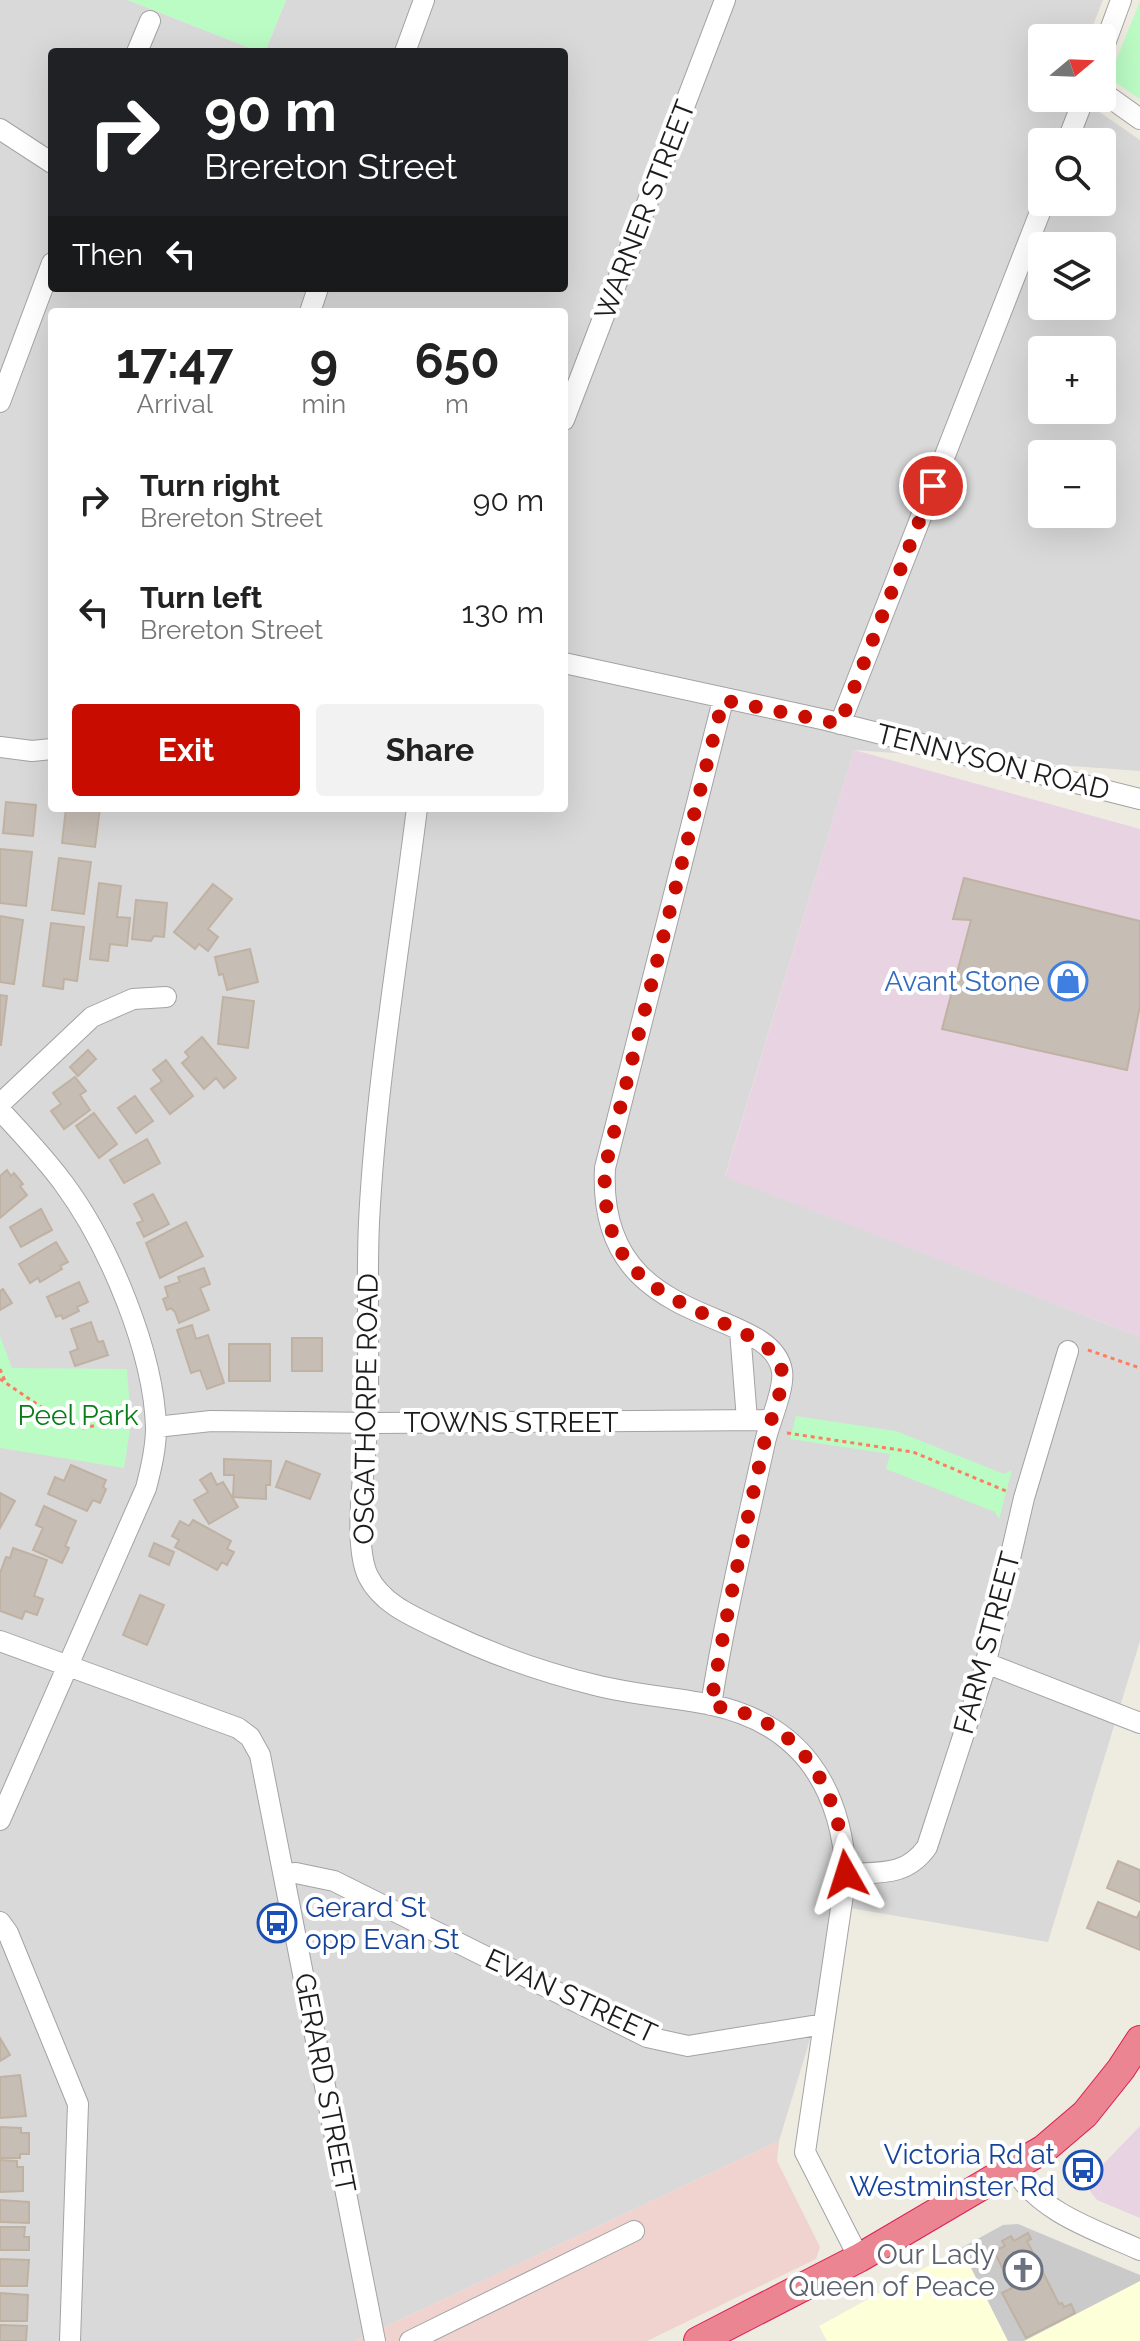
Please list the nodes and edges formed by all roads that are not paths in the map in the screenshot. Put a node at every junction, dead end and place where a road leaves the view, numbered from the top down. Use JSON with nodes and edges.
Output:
{"nodes":[{"id":1,"x":424,"y":0,"type":"edge"},
{"id":2,"x":725,"y":0,"type":"edge"},
{"id":3,"x":1121,"y":0,"type":"edge"},
{"id":4,"x":150,"y":21,"type":"dead end"},
{"id":5,"x":1112,"y":24,"type":"edge"},
{"id":6,"x":139,"y":48,"type":"edge"},
{"id":7,"x":406,"y":48,"type":"edge"},
{"id":8,"x":1116,"y":102,"type":"edge"},
{"id":9,"x":1140,"y":119,"type":"edge"},
{"id":10,"x":0,"y":129,"type":"edge"},
{"id":11,"x":48,"y":160,"type":"edge"},
{"id":12,"x":1039,"y":216,"type":"edge"},
{"id":13,"x":48,"y":274,"type":"edge"},
{"id":14,"x":0,"y":402,"type":"edge"},
{"id":15,"x":568,"y":410,"type":"edge"},
{"id":16,"x":568,"y":664,"type":"edge"},
{"id":17,"x":723,"y":700,"type":"junction"},
{"id":18,"x":840,"y":724,"type":"junction"},
{"id":19,"x":0,"y":747,"type":"edge"},
{"id":20,"x":48,"y":749,"type":"edge"},
{"id":21,"x":1140,"y":798,"type":"edge"},
{"id":22,"x":1140,"y":807,"type":"edge"},
{"id":23,"x":417,"y":812,"type":"edge"},
{"id":24,"x":166,"y":997,"type":"dead end"},
{"id":25,"x":0,"y":1104,"type":"edge"},
{"id":26,"x":0,"y":1110,"type":"edge"},
{"id":27,"x":740,"y":1331,"type":"junction"},
{"id":28,"x":1068,"y":1351,"type":"road end"},
{"id":29,"x":747,"y":1420,"type":"junction"},
{"id":30,"x":155,"y":1421,"type":"junction"},
{"id":31,"x":368,"y":1423,"type":"junction"},
{"id":32,"x":769,"y":1425,"type":"junction"},
{"id":33,"x":0,"y":1641,"type":"edge"},
{"id":34,"x":986,"y":1663,"type":"junction"},
{"id":35,"x":70,"y":1664,"type":"junction"},
{"id":36,"x":711,"y":1705,"type":"junction"},
{"id":37,"x":1140,"y":1723,"type":"edge"},
{"id":38,"x":0,"y":1820,"type":"edge"},
{"id":39,"x":285,"y":1874,"type":"junction"},
{"id":40,"x":846,"y":1874,"type":"junction"},
{"id":41,"x":0,"y":1922,"type":"edge"},
{"id":42,"x":824,"y":2024,"type":"junction"},
{"id":43,"x":1140,"y":2040,"type":"edge"},
{"id":44,"x":1140,"y":2071,"type":"edge"},
{"id":45,"x":1018,"y":2177,"type":"junction"},
{"id":46,"x":634,"y":2231,"type":"dead end"},
{"id":47,"x":1140,"y":2250,"type":"edge"},
{"id":48,"x":859,"y":2258,"type":"junction"},
{"id":49,"x":70,"y":2341,"type":"edge"},
{"id":50,"x":375,"y":2341,"type":"edge"},
{"id":51,"x":410,"y":2341,"type":"edge"},
{"id":52,"x":698,"y":2341,"type":"edge"},
{"id":53,"x":736,"y":2341,"type":"edge"}],
"edges":[{"from":1,"to":7,"type":"street"},
{"from":2,"to":15,"type":"street","name":"WARNER STREET"},
{"from":3,"to":5,"type":"street"},
{"from":4,"to":6,"type":"street"},
{"from":8,"to":9,"type":"street"},
{"from":10,"to":11,"type":"street"},
{"from":12,"to":18,"type":"street"},
{"from":13,"to":14,"type":"street"},
{"from":16,"to":17,"type":"street","name":"TENNYSON ROAD"},
{"from":17,"to":18,"type":"street","name":"TENNYSON ROAD"},
{"from":17,"to":27,"type":"street"},
{"from":18,"to":21,"type":"street","name":"TENNYSON ROAD"},
{"from":19,"to":20,"type":"street"},
{"from":21,"to":22,"type":"street"},
{"from":23,"to":31,"type":"street","name":"OSGATHORPE ROAD"},
{"from":24,"to":25,"type":"street"},
{"from":26,"to":30,"type":"street"},
{"from":27,"to":29,"type":"street"},
{"from":27,"to":32,"type":"street"},
{"from":28,"to":34,"type":"street","name":"FARM STREET"},
{"from":29,"to":31,"type":"street","name":"TOWNS STREET"},
{"from":29,"to":32,"type":"street","name":"TOWNS STREET"},
{"from":30,"to":31,"type":"street","name":"TOWNS STREET"},
{"from":30,"to":35,"type":"street"},
{"from":31,"to":36,"type":"street","name":"OSGATHORPE ROAD"},
{"from":32,"to":36,"type":"street"},
{"from":33,"to":35,"type":"street"},
{"from":34,"to":37,"type":"street"},
{"from":34,"to":40,"type":"street","name":"FARM STREET"},
{"from":35,"to":38,"type":"street"},
{"from":35,"to":39,"type":"street","name":"GERARD STREET"},
{"from":36,"to":40,"type":"street","name":"OSGATHORPE ROAD"},
{"from":39,"to":42,"type":"street","name":"EVAN STREET"},
{"from":39,"to":50,"type":"street","name":"GERARD STREET"},
{"from":40,"to":42,"type":"street","name":"OSGATHORPE ROAD"},
{"from":41,"to":49,"type":"street"},
{"from":42,"to":48,"type":"street","name":"OSGATHORPE ROAD"},
{"from":43,"to":45,"type":"highway"},
{"from":44,"to":45,"type":"highway"},
{"from":45,"to":47,"type":"street"},
{"from":45,"to":48,"type":"highway"},
{"from":45,"to":53,"type":"highway"},
{"from":46,"to":51,"type":"street"},
{"from":48,"to":52,"type":"highway"}]}
